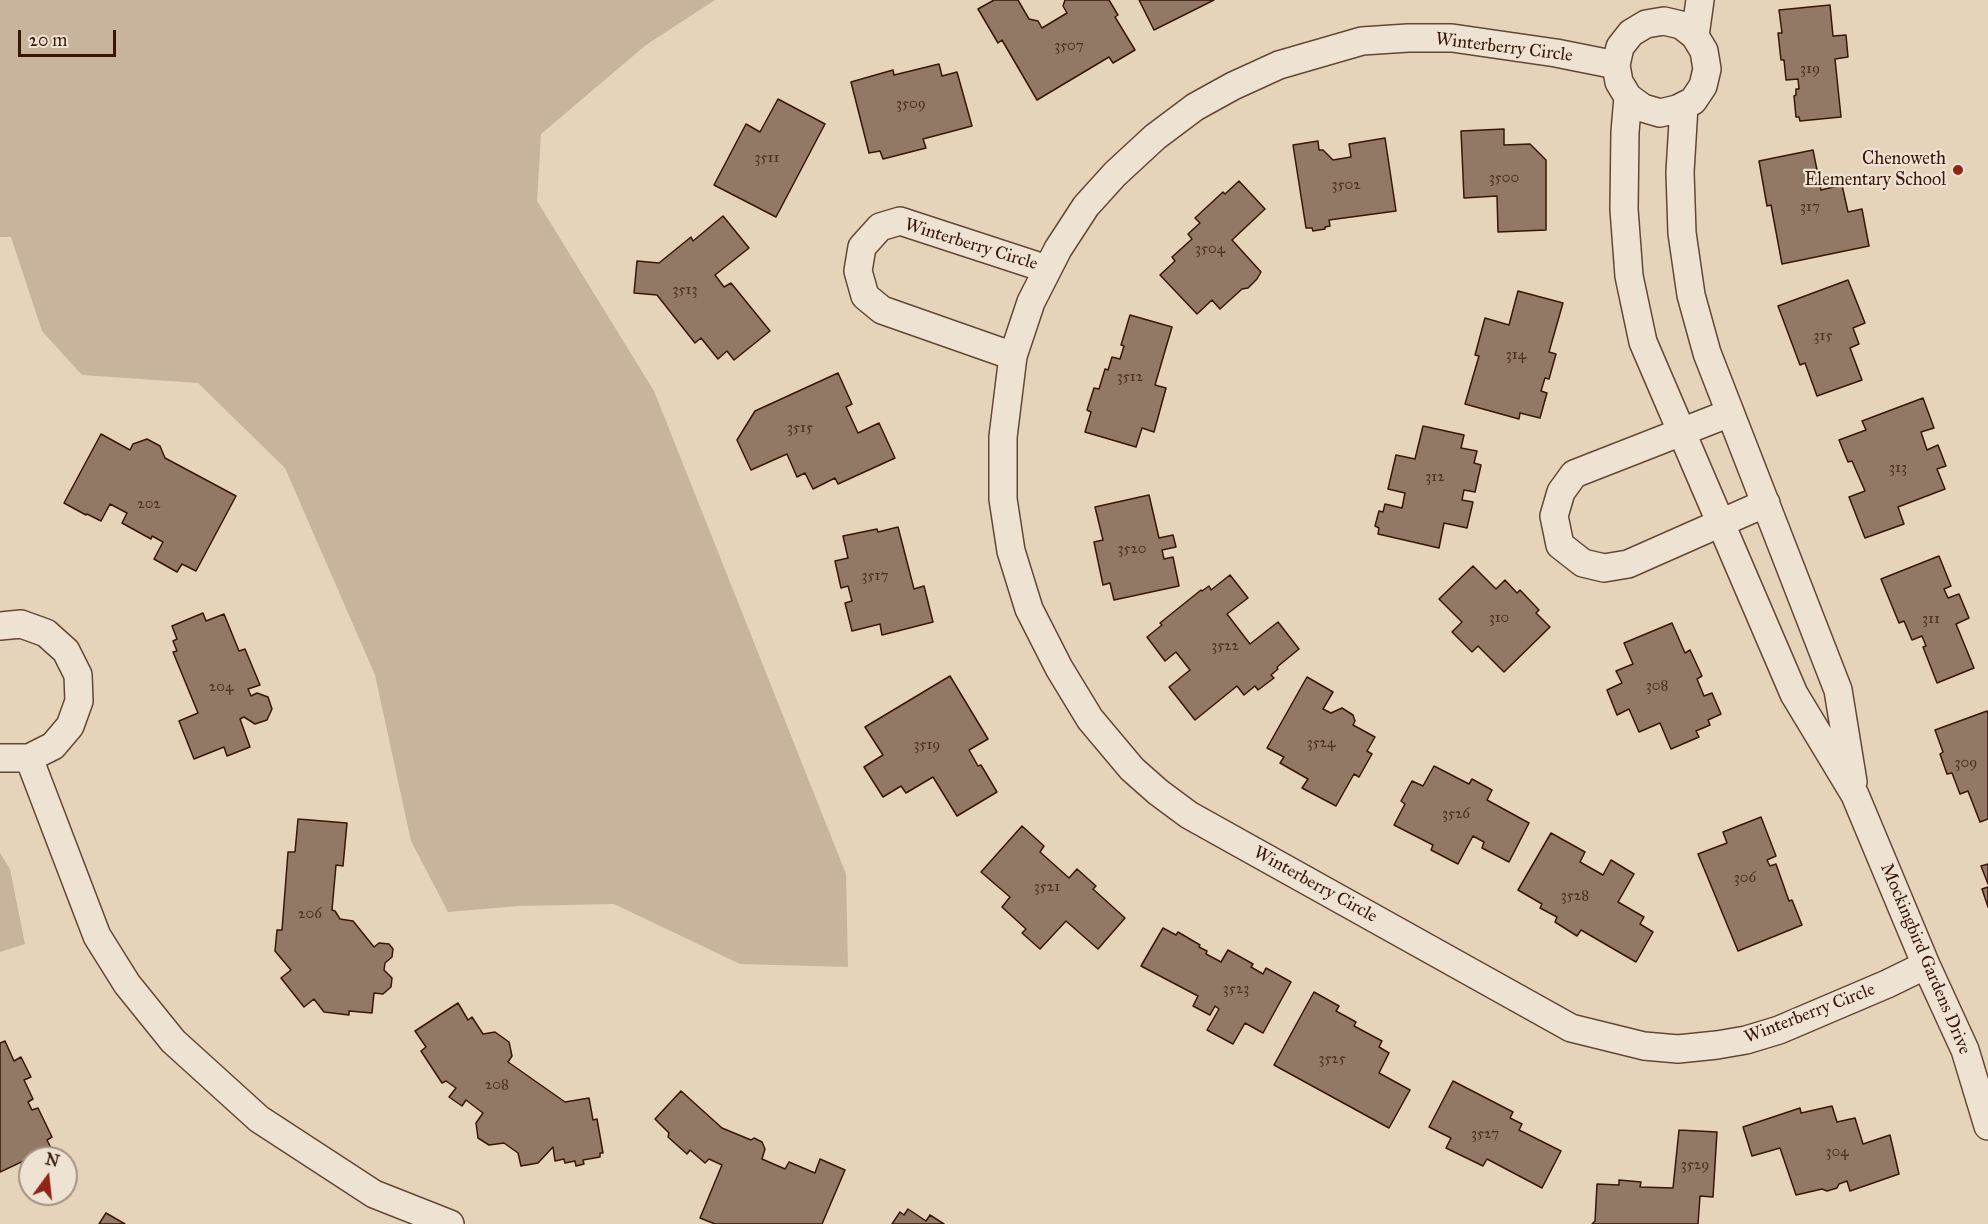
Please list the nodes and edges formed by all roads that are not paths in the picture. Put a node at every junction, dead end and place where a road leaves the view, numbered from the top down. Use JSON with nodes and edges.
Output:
{"nodes":[{"id":1,"x":1700,"y":0,"type":"edge"},
{"id":2,"x":1648,"y":12,"type":"edge"},
{"id":3,"x":1695,"y":36,"type":"junction"},
{"id":4,"x":1616,"y":65,"type":"junction"},
{"id":5,"x":1628,"y":97,"type":"junction"},
{"id":6,"x":1683,"y":106,"type":"junction"},
{"id":7,"x":1047,"y":269,"type":"junction"},
{"id":8,"x":1013,"y":356,"type":"junction"},
{"id":9,"x":1730,"y":413,"type":"junction"},
{"id":10,"x":1681,"y":432,"type":"junction"},
{"id":11,"x":1766,"y":503,"type":"junction"},
{"id":12,"x":1720,"y":523,"type":"junction"},
{"id":13,"x":0,"y":626,"type":"edge"},
{"id":14,"x":0,"y":758,"type":"edge"},
{"id":15,"x":29,"y":758,"type":"junction"},
{"id":16,"x":1855,"y":795,"type":"junction"},
{"id":17,"x":1926,"y":965,"type":"junction"},
{"id":18,"x":1988,"y":1126,"type":"edge"},
{"id":19,"x":414,"y":1218,"type":"edge"},
{"id":20,"x":450,"y":1224,"type":"edge"}],
"edges":[{"from":1,"to":3,"type":"street"},
{"from":2,"to":3,"type":"street"},
{"from":2,"to":4,"type":"street"},
{"from":3,"to":6,"type":"street"},
{"from":4,"to":5,"type":"street","name":"Mockingbird Gardens Drive"},
{"from":4,"to":7,"type":"street","name":"Winterberry Circle"},
{"from":5,"to":6,"type":"street"},
{"from":5,"to":10,"type":"street","name":"Mockingbird Gardens Drive"},
{"from":6,"to":9,"type":"street","name":"Mockingbird Gardens Drive"},
{"from":7,"to":8,"type":"street","name":"Winterberry Circle"},
{"from":7,"to":8,"type":"street","name":"Winterberry Circle"},
{"from":8,"to":17,"type":"street","name":"Winterberry Circle"},
{"from":9,"to":10,"type":"street"},
{"from":9,"to":11,"type":"street","name":"Mockingbird Gardens Drive"},
{"from":10,"to":12,"type":"street","name":"Mockingbird Gardens Drive"},
{"from":10,"to":12,"type":"street"},
{"from":11,"to":12,"type":"street"},
{"from":11,"to":16,"type":"street","name":"Mockingbird Gardens Drive"},
{"from":12,"to":16,"type":"street","name":"Mockingbird Gardens Drive"},
{"from":13,"to":15,"type":"street"},
{"from":14,"to":15,"type":"street"},
{"from":15,"to":19,"type":"street"},
{"from":16,"to":17,"type":"street","name":"Mockingbird Gardens Drive"},
{"from":17,"to":18,"type":"street","name":"Mockingbird Gardens Drive"},
{"from":19,"to":20,"type":"street"}]}
